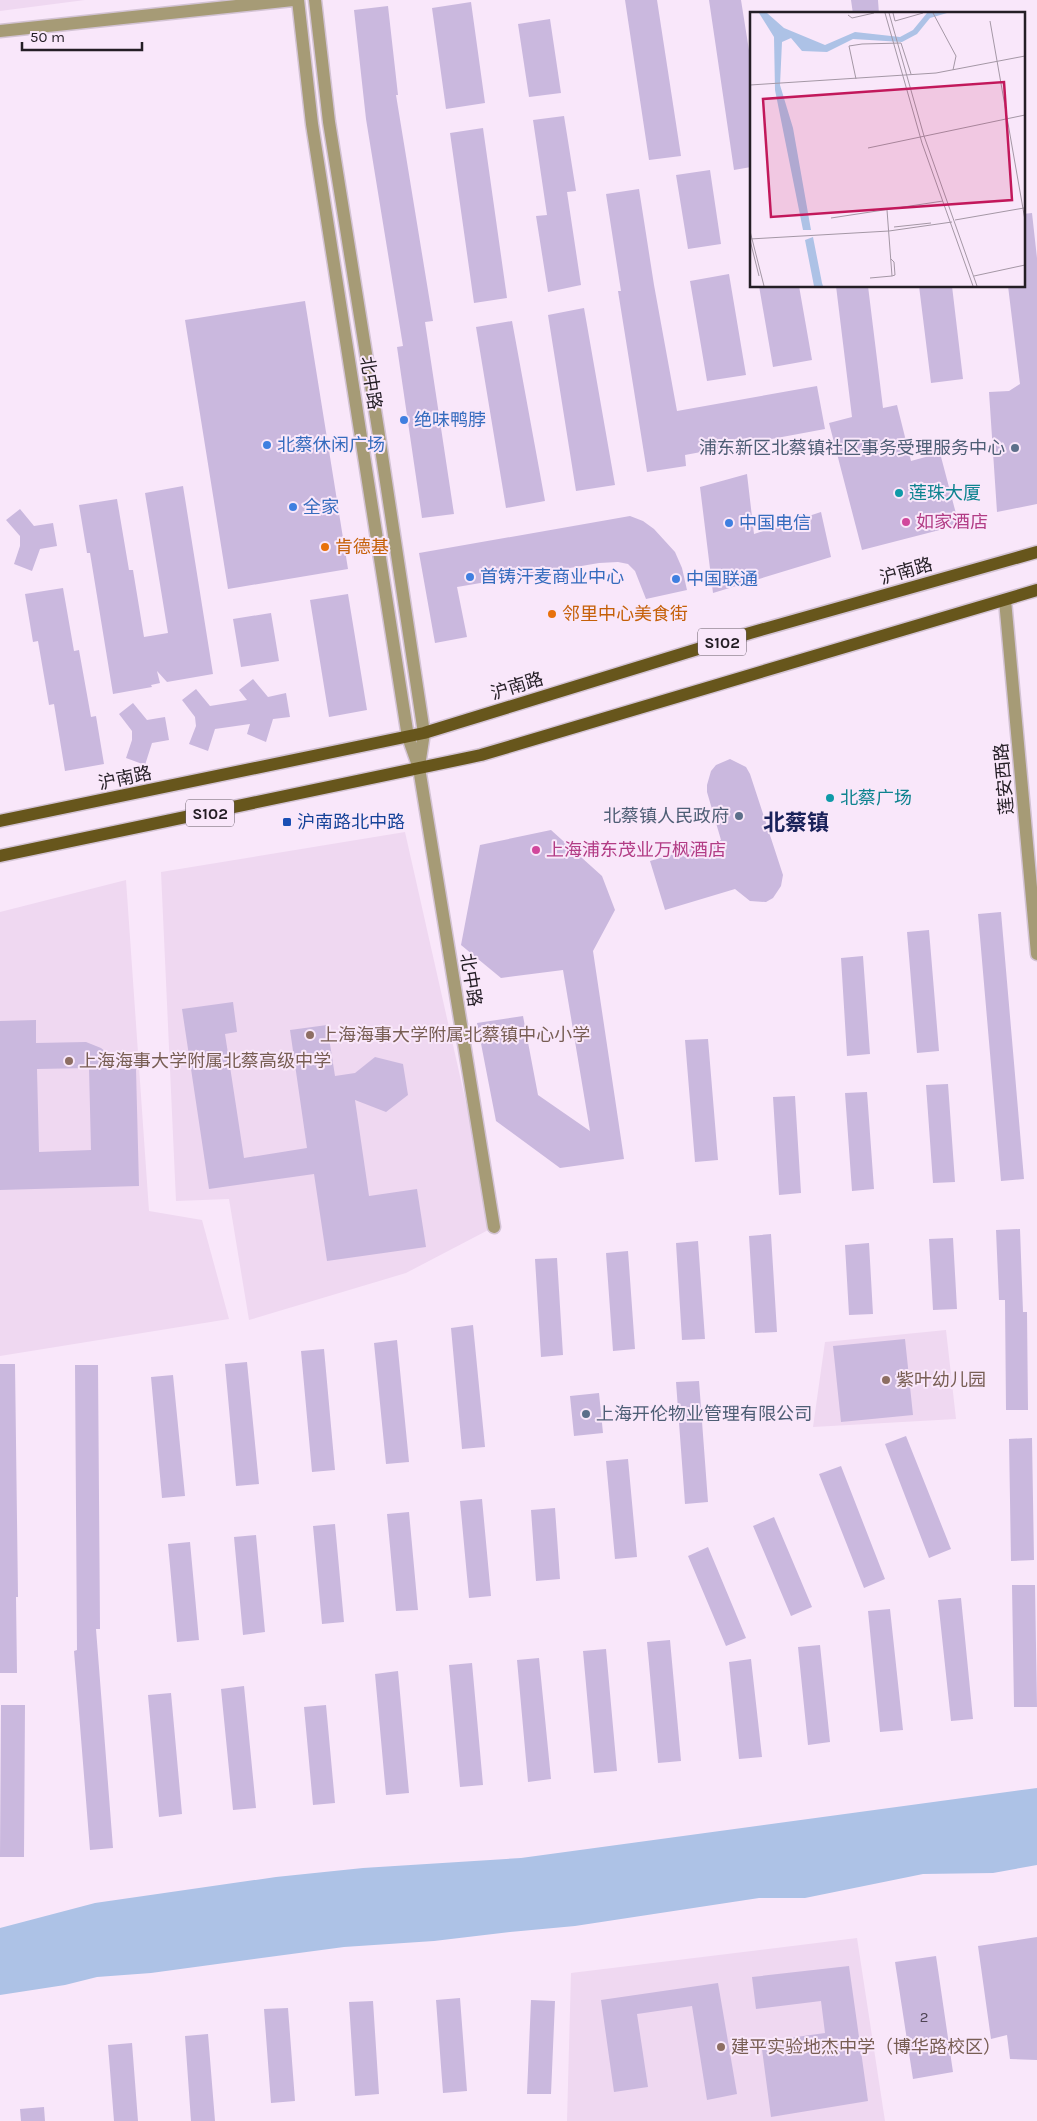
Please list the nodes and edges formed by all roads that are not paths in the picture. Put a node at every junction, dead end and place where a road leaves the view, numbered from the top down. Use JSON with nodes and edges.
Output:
{"nodes":[{"id":1,"x":292,"y":0,"type":"edge"},
{"id":2,"x":298,"y":0,"type":"edge"},
{"id":3,"x":315,"y":0,"type":"edge"},
{"id":4,"x":0,"y":31,"type":"edge"},
{"id":5,"x":1037,"y":552,"type":"edge"},
{"id":6,"x":1037,"y":590,"type":"edge"},
{"id":7,"x":1005,"y":600,"type":"junction"},
{"id":8,"x":424,"y":733,"type":"junction"},
{"id":9,"x":408,"y":737,"type":"junction"},
{"id":10,"x":419,"y":768,"type":"junction"},
{"id":11,"x":0,"y":821,"type":"edge"},
{"id":12,"x":0,"y":856,"type":"edge"},
{"id":13,"x":1037,"y":954,"type":"edge"},
{"id":14,"x":494,"y":1227,"type":"dead end"}],
"edges":[{"from":1,"to":4,"type":"street"},
{"from":2,"to":9,"type":"street","name":"北中路"},
{"from":3,"to":8,"type":"street","name":"北中路"},
{"from":5,"to":8,"type":"main road","name":"沪南路","number":"S102"},
{"from":6,"to":7,"type":"main road","number":"S102"},
{"from":7,"to":10,"type":"main road","number":"S102"},
{"from":7,"to":13,"type":"street","name":"莲安西路"},
{"from":8,"to":9,"type":"main road","name":"沪南路","number":"S102"},
{"from":8,"to":10,"type":"street","name":"北中路"},
{"from":9,"to":10,"type":"street","name":"北中路"},
{"from":9,"to":11,"type":"main road","name":"沪南路","number":"S102"},
{"from":10,"to":12,"type":"main road","number":"S102"},
{"from":10,"to":14,"type":"street","name":"北中路"}]}
